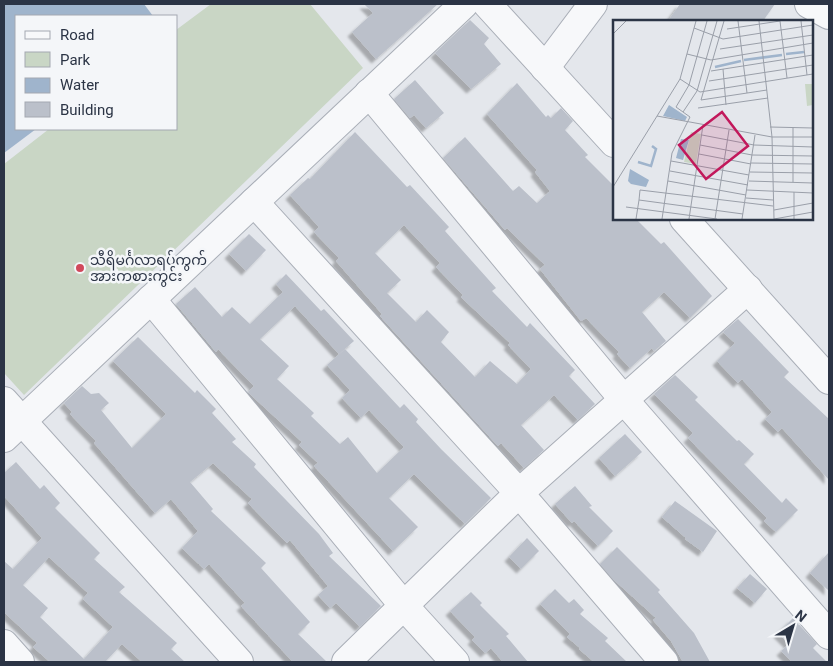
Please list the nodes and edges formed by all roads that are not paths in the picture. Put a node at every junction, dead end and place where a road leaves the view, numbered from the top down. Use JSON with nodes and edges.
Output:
{"nodes":[{"id":1,"x":464,"y":4,"type":"edge"},
{"id":2,"x":487,"y":4,"type":"edge"},
{"id":3,"x":593,"y":4,"type":"edge"},
{"id":4,"x":809,"y":4,"type":"edge"},
{"id":5,"x":829,"y":16,"type":"edge"},
{"id":6,"x":796,"y":20,"type":"edge"},
{"id":7,"x":545,"y":68,"type":"junction"},
{"id":8,"x":369,"y":93,"type":"junction"},
{"id":9,"x":613,"y":142,"type":"edge"},
{"id":10,"x":254,"y":202,"type":"junction"},
{"id":11,"x":685,"y":220,"type":"edge"},
{"id":12,"x":748,"y":289,"type":"junction"},
{"id":13,"x":151,"y":299,"type":"junction"},
{"id":14,"x":829,"y":380,"type":"edge"},
{"id":15,"x":4,"y":400,"type":"edge"},
{"id":16,"x":624,"y":400,"type":"junction"},
{"id":17,"x":13,"y":430,"type":"edge"},
{"id":18,"x":519,"y":493,"type":"junction"},
{"id":19,"x":404,"y":606,"type":"junction"},
{"id":20,"x":829,"y":635,"type":"edge"},
{"id":21,"x":4,"y":644,"type":"edge"},
{"id":22,"x":20,"y":662,"type":"edge"},
{"id":23,"x":239,"y":662,"type":"edge"},
{"id":24,"x":346,"y":662,"type":"edge"},
{"id":25,"x":455,"y":662,"type":"edge"},
{"id":26,"x":664,"y":662,"type":"edge"}],
"edges":[{"from":1,"to":8,"type":"street"},
{"from":2,"to":7,"type":"street"},
{"from":3,"to":7,"type":"street"},
{"from":4,"to":5,"type":"street"},
{"from":4,"to":6,"type":"street"},
{"from":7,"to":9,"type":"street"},
{"from":8,"to":10,"type":"street"},
{"from":8,"to":16,"type":"street"},
{"from":10,"to":13,"type":"street"},
{"from":10,"to":18,"type":"street"},
{"from":11,"to":12,"type":"street"},
{"from":12,"to":14,"type":"street"},
{"from":12,"to":16,"type":"street"},
{"from":13,"to":17,"type":"street"},
{"from":13,"to":19,"type":"street"},
{"from":15,"to":17,"type":"street"},
{"from":16,"to":18,"type":"street"},
{"from":16,"to":20,"type":"street"},
{"from":17,"to":23,"type":"street"},
{"from":18,"to":19,"type":"street"},
{"from":18,"to":26,"type":"street"},
{"from":19,"to":24,"type":"street"},
{"from":19,"to":25,"type":"street"},
{"from":21,"to":22,"type":"street"}]}
